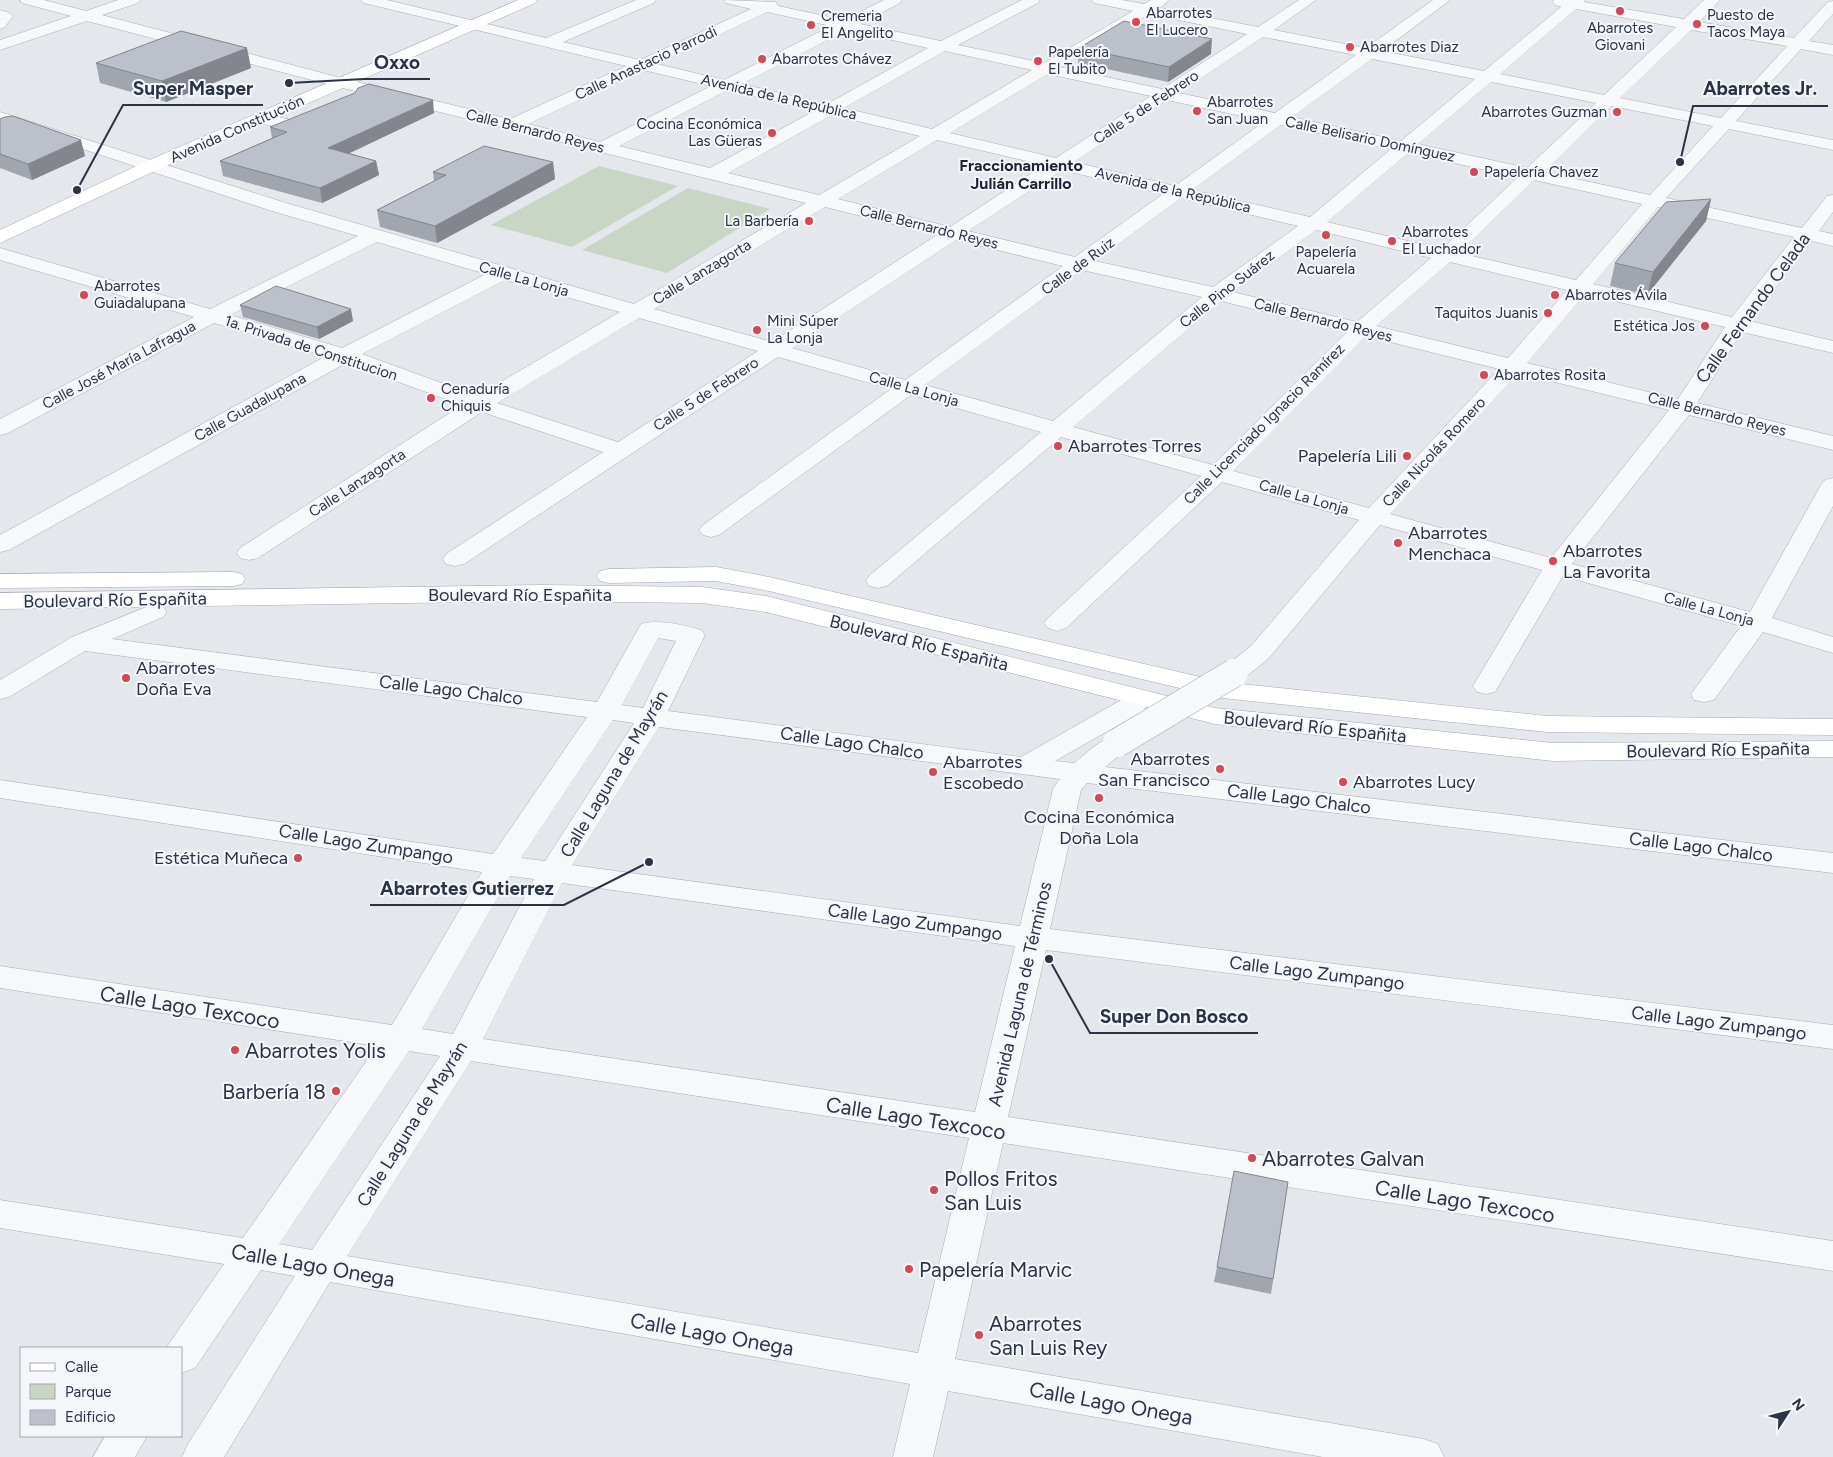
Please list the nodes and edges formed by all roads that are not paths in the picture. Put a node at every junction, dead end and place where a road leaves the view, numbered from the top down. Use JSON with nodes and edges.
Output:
{"nodes":[{"id":1,"x":27,"y":0,"type":"edge"},
{"id":2,"x":133,"y":0,"type":"edge"},
{"id":3,"x":368,"y":0,"type":"edge"},
{"id":4,"x":530,"y":0,"type":"edge"},
{"id":5,"x":649,"y":0,"type":"edge"},
{"id":6,"x":731,"y":0,"type":"edge"},
{"id":7,"x":781,"y":0,"type":"edge"},
{"id":8,"x":895,"y":0,"type":"edge"},
{"id":9,"x":1032,"y":0,"type":"edge"},
{"id":10,"x":1099,"y":0,"type":"edge"},
{"id":11,"x":1309,"y":0,"type":"edge"},
{"id":12,"x":1443,"y":0,"type":"edge"},
{"id":13,"x":1551,"y":0,"type":"edge"},
{"id":14,"x":1712,"y":0,"type":"edge"},
{"id":15,"x":1575,"y":2,"type":"edge"},
{"id":16,"x":1154,"y":5,"type":"edge"},
{"id":17,"x":1833,"y":5,"type":"edge"},
{"id":18,"x":765,"y":8,"type":"junction"},
{"id":19,"x":0,"y":15,"type":"edge"},
{"id":20,"x":88,"y":16,"type":"junction"},
{"id":21,"x":0,"y":24,"type":"edge"},
{"id":22,"x":1687,"y":24,"type":"junction"},
{"id":23,"x":473,"y":25,"type":"junction"},
{"id":24,"x":846,"y":25,"type":"junction"},
{"id":25,"x":1260,"y":32,"type":"junction"},
{"id":26,"x":547,"y":43,"type":"junction"},
{"id":27,"x":1798,"y":44,"type":"junction"},
{"id":28,"x":0,"y":46,"type":"edge"},
{"id":29,"x":943,"y":46,"type":"junction"},
{"id":30,"x":1833,"y":50,"type":"edge"},
{"id":31,"x":1370,"y":53,"type":"junction"},
{"id":32,"x":642,"y":65,"type":"junction"},
{"id":33,"x":1046,"y":69,"type":"junction"},
{"id":34,"x":1487,"y":76,"type":"junction"},
{"id":35,"x":340,"y":83,"type":"junction"},
{"id":36,"x":725,"y":84,"type":"junction"},
{"id":37,"x":1164,"y":94,"type":"junction"},
{"id":38,"x":1608,"y":100,"type":"junction"},
{"id":39,"x":334,"y":108,"type":"edge"},
{"id":40,"x":830,"y":109,"type":"junction"},
{"id":41,"x":262,"y":118,"type":"junction"},
{"id":42,"x":1279,"y":119,"type":"junction"},
{"id":43,"x":4,"y":122,"type":"edge"},
{"id":44,"x":1726,"y":124,"type":"junction"},
{"id":45,"x":511,"y":125,"type":"junction"},
{"id":46,"x":935,"y":134,"type":"junction"},
{"id":47,"x":1833,"y":145,"type":"edge"},
{"id":48,"x":603,"y":147,"type":"junction"},
{"id":49,"x":1404,"y":147,"type":"junction"},
{"id":50,"x":1059,"y":163,"type":"junction"},
{"id":51,"x":151,"y":166,"type":"junction"},
{"id":52,"x":713,"y":174,"type":"junction"},
{"id":53,"x":1531,"y":174,"type":"junction"},
{"id":54,"x":1180,"y":192,"type":"junction"},
{"id":55,"x":1833,"y":200,"type":"edge"},
{"id":56,"x":822,"y":201,"type":"junction"},
{"id":57,"x":1654,"y":201,"type":"junction"},
{"id":58,"x":1313,"y":224,"type":"junction"},
{"id":59,"x":952,"y":233,"type":"junction"},
{"id":60,"x":1806,"y":234,"type":"junction"},
{"id":61,"x":374,"y":236,"type":"junction"},
{"id":62,"x":0,"y":237,"type":"edge"},
{"id":63,"x":1833,"y":240,"type":"edge"},
{"id":64,"x":0,"y":254,"type":"edge"},
{"id":65,"x":1446,"y":255,"type":"junction"},
{"id":66,"x":1080,"y":264,"type":"junction"},
{"id":67,"x":503,"y":273,"type":"junction"},
{"id":68,"x":1581,"y":287,"type":"junction"},
{"id":69,"x":1217,"y":294,"type":"junction"},
{"id":70,"x":636,"y":311,"type":"junction"},
{"id":71,"x":212,"y":316,"type":"junction"},
{"id":72,"x":1737,"y":324,"type":"junction"},
{"id":73,"x":1360,"y":330,"type":"junction"},
{"id":74,"x":1833,"y":347,"type":"edge"},
{"id":75,"x":774,"y":350,"type":"junction"},
{"id":76,"x":344,"y":356,"type":"junction"},
{"id":77,"x":1514,"y":366,"type":"junction"},
{"id":78,"x":909,"y":388,"type":"junction"},
{"id":79,"x":479,"y":404,"type":"junction"},
{"id":80,"x":1684,"y":406,"type":"junction"},
{"id":81,"x":0,"y":428,"type":"edge"},
{"id":82,"x":1056,"y":429,"type":"junction"},
{"id":83,"x":1833,"y":443,"type":"edge"},
{"id":84,"x":620,"y":450,"type":"junction"},
{"id":85,"x":1218,"y":473,"type":"junction"},
{"id":86,"x":1833,"y":485,"type":"edge"},
{"id":87,"x":1374,"y":517,"type":"junction"},
{"id":88,"x":711,"y":530,"type":"dead end"},
{"id":89,"x":0,"y":545,"type":"edge"},
{"id":90,"x":249,"y":553,"type":"dead end"},
{"id":91,"x":455,"y":559,"type":"dead end"},
{"id":92,"x":1556,"y":568,"type":"junction"},
{"id":93,"x":0,"y":581,"type":"edge"},
{"id":94,"x":878,"y":581,"type":"dead end"},
{"id":95,"x":0,"y":602,"type":"edge"},
{"id":96,"x":154,"y":612,"type":"dead end"},
{"id":97,"x":1057,"y":622,"type":"dead end"},
{"id":98,"x":1757,"y":622,"type":"junction"},
{"id":99,"x":81,"y":643,"type":"junction"},
{"id":100,"x":1833,"y":645,"type":"edge"},
{"id":101,"x":1234,"y":673,"type":"joint"},
{"id":102,"x":1486,"y":686,"type":"dead end"},
{"id":103,"x":0,"y":690,"type":"edge"},
{"id":104,"x":1704,"y":694,"type":"dead end"},
{"id":105,"x":1133,"y":705,"type":"dead end"},
{"id":106,"x":606,"y":710,"type":"junction"},
{"id":107,"x":652,"y":716,"type":"junction"},
{"id":108,"x":1833,"y":727,"type":"edge"},
{"id":109,"x":1833,"y":749,"type":"edge"},
{"id":110,"x":1025,"y":766,"type":"junction"},
{"id":111,"x":1080,"y":773,"type":"junction"},
{"id":112,"x":0,"y":789,"type":"edge"},
{"id":113,"x":1833,"y":863,"type":"edge"},
{"id":114,"x":501,"y":865,"type":"junction"},
{"id":115,"x":554,"y":872,"type":"junction"},
{"id":116,"x":1032,"y":938,"type":"junction"},
{"id":117,"x":0,"y":977,"type":"edge"},
{"id":118,"x":1833,"y":1037,"type":"edge"},
{"id":119,"x":400,"y":1039,"type":"junction"},
{"id":120,"x":462,"y":1048,"type":"junction"},
{"id":121,"x":989,"y":1129,"type":"junction"},
{"id":122,"x":0,"y":1214,"type":"edge"},
{"id":123,"x":252,"y":1254,"type":"junction"},
{"id":124,"x":1833,"y":1256,"type":"edge"},
{"id":125,"x":321,"y":1266,"type":"junction"},
{"id":126,"x":182,"y":1356,"type":"edge"},
{"id":127,"x":933,"y":1372,"type":"junction"},
{"id":128,"x":126,"y":1437,"type":"edge"},
{"id":129,"x":113,"y":1457,"type":"edge"},
{"id":130,"x":202,"y":1457,"type":"edge"},
{"id":131,"x":913,"y":1457,"type":"edge"},
{"id":132,"x":1424,"y":1457,"type":"edge"}],
"edges":[{"from":1,"to":20,"type":"street","name":"Calle Bernardo Reyes"},
{"from":2,"to":20,"type":"street"},
{"from":3,"to":23,"type":"street","name":"Avenida de la República"},
{"from":4,"to":23,"type":"main road","name":"Avenida Constitución"},
{"from":5,"to":26,"type":"street"},
{"from":6,"to":18,"type":"street","name":"Calle Belisario Domínguez"},
{"from":7,"to":18,"type":"street","name":"Calle Anastacio Parrodi"},
{"from":8,"to":24,"type":"street"},
{"from":9,"to":29,"type":"street"},
{"from":10,"to":16,"type":"street"},
{"from":11,"to":25,"type":"street","name":"Calle 5 de Febrero"},
{"from":12,"to":31,"type":"street","name":"Calle de Ruiz"},
{"from":13,"to":15,"type":"street"},
{"from":14,"to":22,"type":"street","name":"Calle Licenciado Ignacio Ramírez"},
{"from":15,"to":22,"type":"street"},
{"from":15,"to":34,"type":"street","name":"Calle Pino Suárez"},
{"from":16,"to":25,"type":"street"},
{"from":16,"to":33,"type":"street","name":"Calle Lanzagorta"},
{"from":17,"to":27,"type":"street","name":"Calle Nicolás Romero"},
{"from":18,"to":24,"type":"street","name":"Calle Belisario Domínguez"},
{"from":18,"to":32,"type":"street","name":"Calle Anastacio Parrodi"},
{"from":19,"to":21,"type":"street"},
{"from":20,"to":28,"type":"street"},
{"from":20,"to":35,"type":"street","name":"Calle Bernardo Reyes"},
{"from":22,"to":27,"type":"street"},
{"from":22,"to":38,"type":"street","name":"Calle Licenciado Ignacio Ramírez"},
{"from":23,"to":26,"type":"street","name":"Avenida de la República"},
{"from":23,"to":35,"type":"main road","name":"Avenida Constitución"},
{"from":24,"to":29,"type":"street","name":"Calle Belisario Domínguez"},
{"from":24,"to":36,"type":"street"},
{"from":25,"to":31,"type":"street"},
{"from":25,"to":37,"type":"street","name":"Calle 5 de Febrero"},
{"from":26,"to":32,"type":"street","name":"Avenida de la República"},
{"from":27,"to":30,"type":"street"},
{"from":27,"to":44,"type":"street","name":"Calle Nicolás Romero"},
{"from":29,"to":33,"type":"street","name":"Calle Belisario Domínguez"},
{"from":29,"to":40,"type":"street"},
{"from":31,"to":34,"type":"street"},
{"from":31,"to":42,"type":"street","name":"Calle de Ruiz"},
{"from":32,"to":36,"type":"street","name":"Avenida de la República"},
{"from":32,"to":45,"type":"street","name":"Calle Anastacio Parrodi"},
{"from":33,"to":37,"type":"street","name":"Calle Belisario Domínguez"},
{"from":33,"to":46,"type":"street","name":"Calle Lanzagorta"},
{"from":34,"to":38,"type":"street"},
{"from":34,"to":49,"type":"street","name":"Calle Pino Suárez"},
{"from":35,"to":41,"type":"main road","name":"Avenida Constitución"},
{"from":35,"to":45,"type":"street","name":"Calle Bernardo Reyes"},
{"from":36,"to":40,"type":"street","name":"Avenida de la República"},
{"from":36,"to":48,"type":"street"},
{"from":37,"to":42,"type":"street","name":"Calle Belisario Domínguez"},
{"from":37,"to":50,"type":"street","name":"Calle 5 de Febrero"},
{"from":38,"to":44,"type":"street"},
{"from":38,"to":53,"type":"street","name":"Calle Licenciado Ignacio Ramírez"},
{"from":39,"to":41,"type":"street"},
{"from":40,"to":46,"type":"street","name":"Avenida de la República"},
{"from":40,"to":52,"type":"street"},
{"from":41,"to":51,"type":"main road","name":"Avenida Constitución"},
{"from":42,"to":49,"type":"street","name":"Calle Belisario Domínguez"},
{"from":42,"to":54,"type":"street","name":"Calle de Ruiz"},
{"from":43,"to":51,"type":"street","name":"Calle La Lonja"},
{"from":44,"to":47,"type":"street"},
{"from":44,"to":57,"type":"street","name":"Calle Nicolás Romero"},
{"from":45,"to":48,"type":"street","name":"Calle Bernardo Reyes"},
{"from":46,"to":50,"type":"street","name":"Avenida de la República"},
{"from":46,"to":56,"type":"street","name":"Calle Lanzagorta"},
{"from":48,"to":52,"type":"street","name":"Calle Bernardo Reyes"},
{"from":49,"to":53,"type":"street","name":"Calle Belisario Domínguez"},
{"from":49,"to":58,"type":"street","name":"Calle Pino Suárez"},
{"from":50,"to":54,"type":"street","name":"Avenida de la República"},
{"from":50,"to":59,"type":"street","name":"Calle 5 de Febrero"},
{"from":51,"to":61,"type":"street","name":"Calle La Lonja"},
{"from":51,"to":62,"type":"main road","name":"Avenida Constitución"},
{"from":52,"to":56,"type":"street","name":"Calle Bernardo Reyes"},
{"from":53,"to":57,"type":"street","name":"Calle Belisario Domínguez"},
{"from":53,"to":65,"type":"street","name":"Calle Licenciado Ignacio Ramírez"},
{"from":54,"to":58,"type":"street","name":"Avenida de la República"},
{"from":54,"to":66,"type":"street","name":"Calle de Ruiz"},
{"from":55,"to":60,"type":"street","name":"Calle Fernando Celada"},
{"from":56,"to":59,"type":"street","name":"Calle Bernardo Reyes"},
{"from":56,"to":70,"type":"street","name":"Calle Lanzagorta"},
{"from":57,"to":60,"type":"street","name":"Calle Belisario Domínguez"},
{"from":57,"to":68,"type":"street","name":"Calle Nicolás Romero"},
{"from":58,"to":65,"type":"street","name":"Avenida de la República"},
{"from":58,"to":69,"type":"street","name":"Calle Pino Suárez"},
{"from":59,"to":66,"type":"street","name":"Calle Bernardo Reyes"},
{"from":59,"to":75,"type":"street","name":"Calle 5 de Febrero"},
{"from":60,"to":63,"type":"street","name":"Calle Belisario Domínguez"},
{"from":60,"to":72,"type":"street","name":"Calle Fernando Celada"},
{"from":61,"to":67,"type":"street","name":"Calle La Lonja"},
{"from":61,"to":71,"type":"street","name":"Calle José María Lafragua"},
{"from":64,"to":71,"type":"street","name":"1a. Privada de Constitucion"},
{"from":65,"to":68,"type":"street","name":"Avenida de la República"},
{"from":65,"to":73,"type":"street","name":"Calle Licenciado Ignacio Ramírez"},
{"from":66,"to":69,"type":"street","name":"Calle Bernardo Reyes"},
{"from":66,"to":78,"type":"street","name":"Calle de Ruiz"},
{"from":67,"to":70,"type":"street","name":"Calle La Lonja"},
{"from":67,"to":76,"type":"street","name":"Calle Guadalupana"},
{"from":68,"to":72,"type":"street","name":"Avenida de la República"},
{"from":68,"to":77,"type":"street","name":"Calle Nicolás Romero"},
{"from":69,"to":73,"type":"street","name":"Calle Bernardo Reyes"},
{"from":69,"to":82,"type":"street","name":"Calle Pino Suárez"},
{"from":70,"to":75,"type":"street","name":"Calle La Lonja"},
{"from":70,"to":79,"type":"street","name":"Calle Lanzagorta"},
{"from":71,"to":76,"type":"street","name":"1a. Privada de Constitucion"},
{"from":71,"to":81,"type":"street","name":"Calle José María Lafragua"},
{"from":72,"to":74,"type":"street","name":"Avenida de la República"},
{"from":72,"to":80,"type":"street","name":"Calle Fernando Celada"},
{"from":73,"to":77,"type":"street","name":"Calle Bernardo Reyes"},
{"from":73,"to":85,"type":"street","name":"Calle Licenciado Ignacio Ramírez"},
{"from":75,"to":78,"type":"street","name":"Calle La Lonja"},
{"from":75,"to":84,"type":"street","name":"Calle 5 de Febrero"},
{"from":76,"to":79,"type":"street","name":"1a. Privada de Constitucion"},
{"from":76,"to":89,"type":"street","name":"Calle Guadalupana"},
{"from":77,"to":80,"type":"street","name":"Calle Bernardo Reyes"},
{"from":77,"to":87,"type":"street","name":"Calle Nicolás Romero"},
{"from":78,"to":82,"type":"street","name":"Calle La Lonja"},
{"from":78,"to":88,"type":"street","name":"Calle de Ruiz"},
{"from":79,"to":84,"type":"street","name":"1a. Privada de Constitucion"},
{"from":79,"to":90,"type":"street","name":"Calle Lanzagorta"},
{"from":80,"to":83,"type":"street","name":"Calle Bernardo Reyes"},
{"from":80,"to":92,"type":"street","name":"Calle Fernando Celada"},
{"from":82,"to":85,"type":"street","name":"Calle La Lonja"},
{"from":82,"to":94,"type":"street","name":"Calle Pino Suárez"},
{"from":84,"to":91,"type":"street","name":"Calle 5 de Febrero"},
{"from":85,"to":87,"type":"street","name":"Calle La Lonja"},
{"from":85,"to":97,"type":"street","name":"Calle Licenciado Ignacio Ramírez"},
{"from":86,"to":98,"type":"street"},
{"from":87,"to":92,"type":"street","name":"Calle La Lonja"},
{"from":87,"to":101,"type":"street","name":"Calle Nicolás Romero"},
{"from":92,"to":98,"type":"street","name":"Calle La Lonja"},
{"from":92,"to":102,"type":"street","name":"Calle Fernando Celada"},
{"from":93,"to":108,"type":"main road","name":"Boulevard Río Españita"},
{"from":95,"to":109,"type":"main road","name":"Boulevard Río Españita"},
{"from":96,"to":99,"type":"street"},
{"from":98,"to":100,"type":"street","name":"Calle La Lonja"},
{"from":98,"to":104,"type":"street"},
{"from":99,"to":103,"type":"street"},
{"from":99,"to":106,"type":"street","name":"Calle Lago Chalco"},
{"from":101,"to":111,"type":"street","name":"Avenida Laguna de Términos","bridge":true},
{"from":105,"to":110,"type":"street"},
{"from":106,"to":107,"type":"street","name":"Calle Lago Chalco"},
{"from":106,"to":107,"type":"street","name":"Calle Laguna de Mayrán"},
{"from":106,"to":114,"type":"street","name":"Calle Laguna de Mayrán"},
{"from":107,"to":110,"type":"street","name":"Calle Lago Chalco"},
{"from":107,"to":115,"type":"street","name":"Calle Laguna de Mayrán"},
{"from":110,"to":111,"type":"street","name":"Calle Lago Chalco"},
{"from":111,"to":113,"type":"street","name":"Calle Lago Chalco"},
{"from":111,"to":116,"type":"street","name":"Avenida Laguna de Términos"},
{"from":112,"to":114,"type":"street","name":"Calle Lago Zumpango"},
{"from":114,"to":115,"type":"street","name":"Calle Lago Zumpango"},
{"from":114,"to":119,"type":"street","name":"Calle Laguna de Mayrán"},
{"from":115,"to":116,"type":"street","name":"Calle Lago Zumpango"},
{"from":115,"to":120,"type":"street","name":"Calle Laguna de Mayrán"},
{"from":116,"to":118,"type":"street","name":"Calle Lago Zumpango"},
{"from":116,"to":121,"type":"street","name":"Avenida Laguna de Términos"},
{"from":117,"to":119,"type":"street","name":"Calle Lago Texcoco"},
{"from":119,"to":120,"type":"street","name":"Calle Lago Texcoco"},
{"from":119,"to":123,"type":"street","name":"Calle Laguna de Mayrán"},
{"from":120,"to":121,"type":"street","name":"Calle Lago Texcoco"},
{"from":120,"to":125,"type":"street","name":"Calle Laguna de Mayrán"},
{"from":121,"to":124,"type":"street","name":"Calle Lago Texcoco"},
{"from":121,"to":127,"type":"street","name":"Avenida Laguna de Términos"},
{"from":122,"to":123,"type":"street","name":"Calle Lago Onega"},
{"from":123,"to":125,"type":"street","name":"Calle Lago Onega"},
{"from":123,"to":126,"type":"street","name":"Calle Laguna de Mayrán"},
{"from":125,"to":127,"type":"street","name":"Calle Lago Onega"},
{"from":125,"to":130,"type":"street","name":"Calle Laguna de Mayrán"},
{"from":127,"to":131,"type":"street","name":"Avenida Laguna de Términos"},
{"from":127,"to":132,"type":"street","name":"Calle Lago Onega"},
{"from":128,"to":129,"type":"street"}]}
